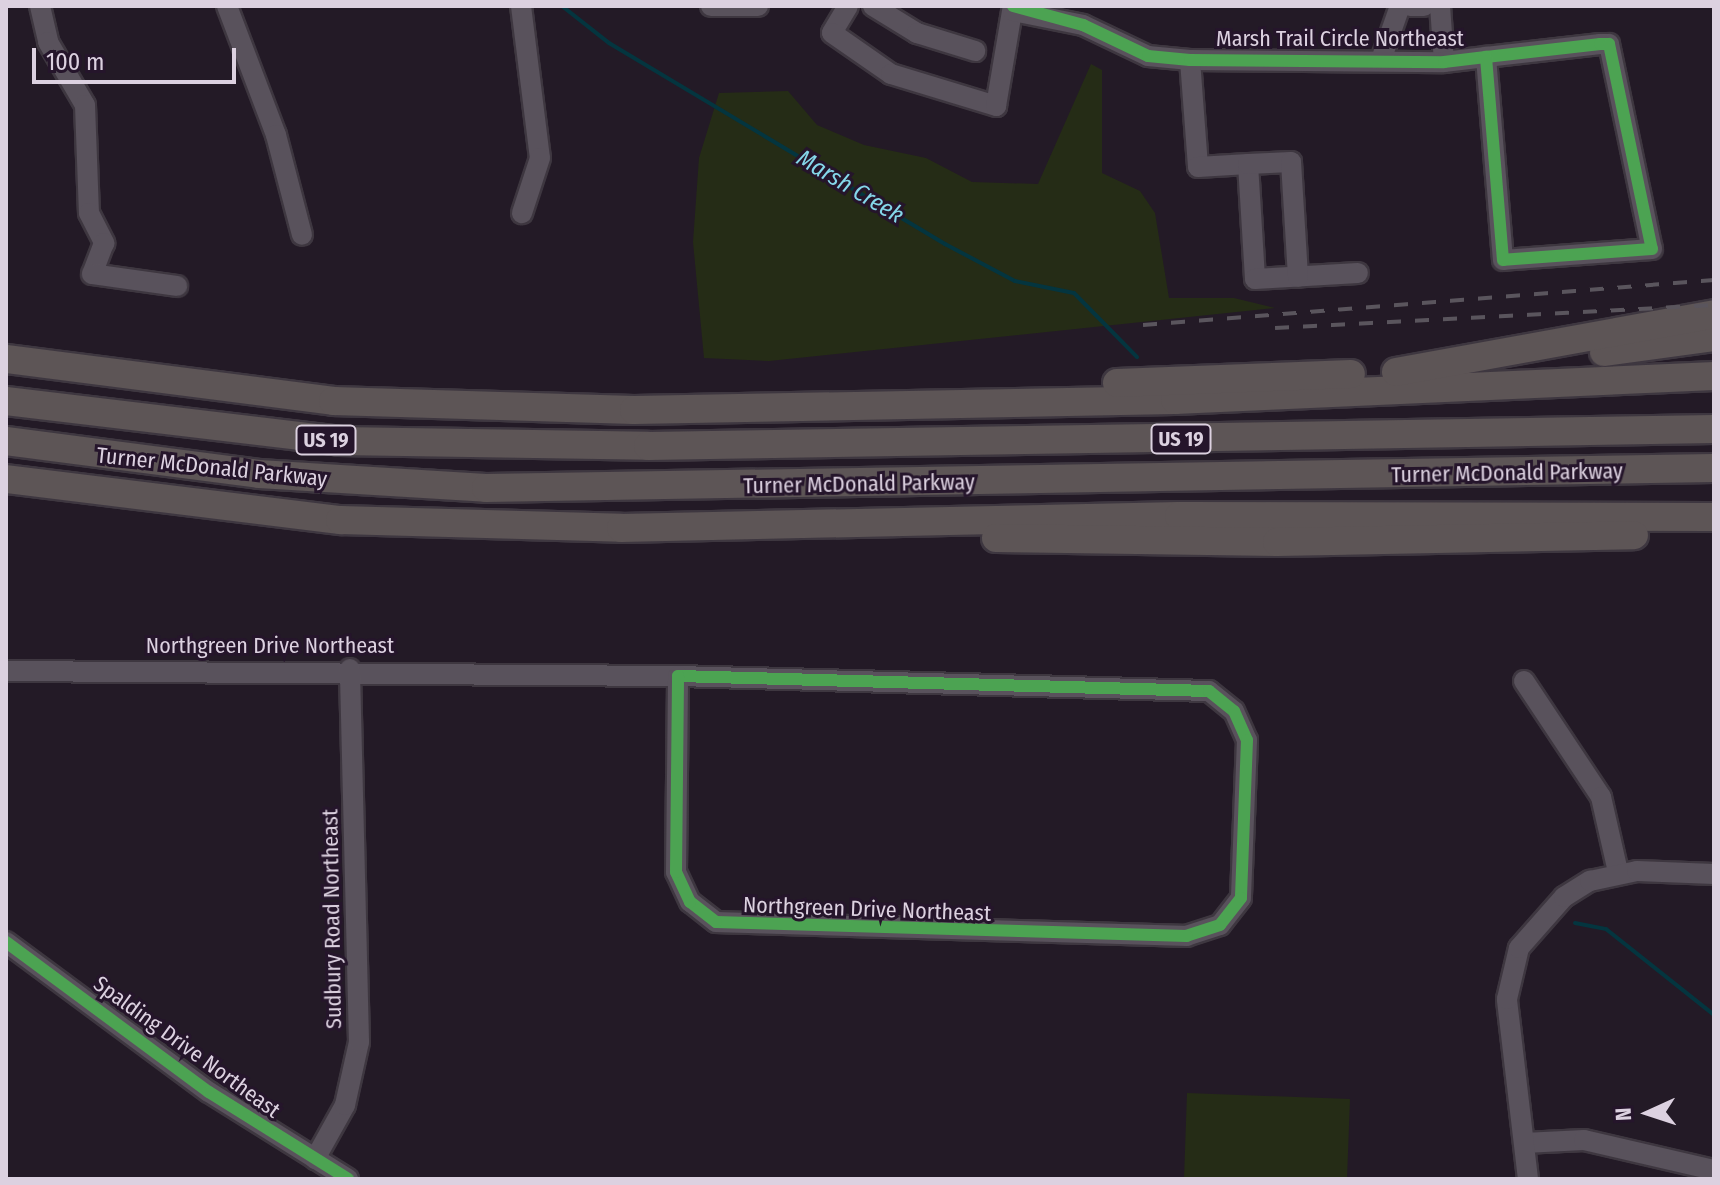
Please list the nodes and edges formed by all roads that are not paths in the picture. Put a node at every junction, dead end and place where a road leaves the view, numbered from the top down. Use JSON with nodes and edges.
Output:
{"nodes":[{"id":1,"x":40,"y":6,"type":"edge"},
{"id":2,"x":227,"y":6,"type":"edge"},
{"id":3,"x":521,"y":6,"type":"edge"},
{"id":4,"x":711,"y":6,"type":"edge"},
{"id":5,"x":758,"y":6,"type":"edge"},
{"id":6,"x":848,"y":6,"type":"edge"},
{"id":7,"x":873,"y":6,"type":"edge"},
{"id":8,"x":1400,"y":6,"type":"edge"},
{"id":9,"x":1410,"y":6,"type":"edge"},
{"id":10,"x":1424,"y":6,"type":"edge"},
{"id":11,"x":1440,"y":6,"type":"edge"},
{"id":12,"x":1013,"y":9,"type":"edge"},
{"id":13,"x":975,"y":51,"type":"dead end"},
{"id":14,"x":1486,"y":57,"type":"junction"},
{"id":15,"x":1190,"y":60,"type":"junction"},
{"id":16,"x":1381,"y":60,"type":"junction"},
{"id":17,"x":1444,"y":62,"type":"junction"},
{"id":18,"x":1248,"y":164,"type":"junction"},
{"id":19,"x":522,"y":213,"type":"dead end"},
{"id":20,"x":302,"y":235,"type":"dead end"},
{"id":21,"x":1358,"y":273,"type":"dead end"},
{"id":22,"x":1298,"y":277,"type":"junction"},
{"id":23,"x":177,"y":286,"type":"dead end"},
{"id":24,"x":1714,"y":314,"type":"edge"},
{"id":25,"x":1714,"y":337,"type":"edge"},
{"id":26,"x":6,"y":359,"type":"edge"},
{"id":27,"x":1478,"y":363,"type":"junction"},
{"id":28,"x":1714,"y":376,"type":"edge"},
{"id":29,"x":6,"y":401,"type":"edge"},
{"id":30,"x":865,"y":407,"type":"junction"},
{"id":31,"x":1714,"y":429,"type":"edge"},
{"id":32,"x":6,"y":441,"type":"edge"},
{"id":33,"x":1714,"y":468,"type":"edge"},
{"id":34,"x":6,"y":479,"type":"edge"},
{"id":35,"x":1714,"y":517,"type":"edge"},
{"id":36,"x":763,"y":525,"type":"junction"},
{"id":37,"x":1714,"y":535,"type":"edge"},
{"id":38,"x":350,"y":669,"type":"junction"},
{"id":39,"x":6,"y":671,"type":"edge"},
{"id":40,"x":678,"y":676,"type":"junction"},
{"id":41,"x":1524,"y":681,"type":"dead end"},
{"id":42,"x":1618,"y":872,"type":"junction"},
{"id":43,"x":1714,"y":874,"type":"edge"},
{"id":44,"x":6,"y":942,"type":"edge"},
{"id":45,"x":1524,"y":1143,"type":"junction"},
{"id":46,"x":315,"y":1159,"type":"junction"},
{"id":47,"x":1714,"y":1170,"type":"edge"},
{"id":48,"x":348,"y":1179,"type":"edge"},
{"id":49,"x":1528,"y":1179,"type":"edge"}],
"edges":[{"from":1,"to":23,"type":"street"},
{"from":2,"to":20,"type":"street"},
{"from":3,"to":19,"type":"street"},
{"from":4,"to":5,"type":"street"},
{"from":6,"to":12,"type":"street"},
{"from":7,"to":13,"type":"street"},
{"from":8,"to":16,"type":"street"},
{"from":9,"to":10,"type":"street"},
{"from":11,"to":17,"type":"street"},
{"from":12,"to":15,"type":"street","name":"Marsh Trail Circle Northeast"},
{"from":14,"to":14,"type":"street","name":"Marsh Trail Circle Northeast"},
{"from":14,"to":17,"type":"street","name":"Marsh Trail Circle Northeast"},
{"from":15,"to":16,"type":"street","name":"Marsh Trail Circle Northeast"},
{"from":15,"to":18,"type":"street","name":"Marsh Trail Circle Northeast"},
{"from":16,"to":17,"type":"street","name":"Marsh Trail Circle Northeast"},
{"from":18,"to":22,"type":"street"},
{"from":18,"to":22,"type":"street"},
{"from":21,"to":22,"type":"street"},
{"from":24,"to":27,"type":"highway"},
{"from":25,"to":27,"type":"highway"},
{"from":26,"to":30,"type":"highway"},
{"from":27,"to":30,"type":"highway"},
{"from":28,"to":30,"type":"highway"},
{"from":29,"to":31,"type":"highway","name":"Turner McDonald Parkway","number":"US 19"},
{"from":32,"to":33,"type":"highway","name":"Turner McDonald Parkway","number":"US 19"},
{"from":34,"to":36,"type":"highway"},
{"from":35,"to":36,"type":"highway"},
{"from":36,"to":37,"type":"highway"},
{"from":38,"to":39,"type":"street","name":"Northgreen Drive Northeast"},
{"from":38,"to":40,"type":"street","name":"Northgreen Drive Northeast"},
{"from":38,"to":46,"type":"street","name":"Sudbury Road Northeast"},
{"from":40,"to":40,"type":"street","name":"Northgreen Drive Northeast"},
{"from":41,"to":42,"type":"street"},
{"from":42,"to":43,"type":"street"},
{"from":42,"to":45,"type":"street"},
{"from":44,"to":46,"type":"street","name":"Spalding Drive Northeast"},
{"from":45,"to":47,"type":"street"},
{"from":45,"to":49,"type":"street"},
{"from":46,"to":48,"type":"street","name":"Spalding Drive Northeast"}]}
